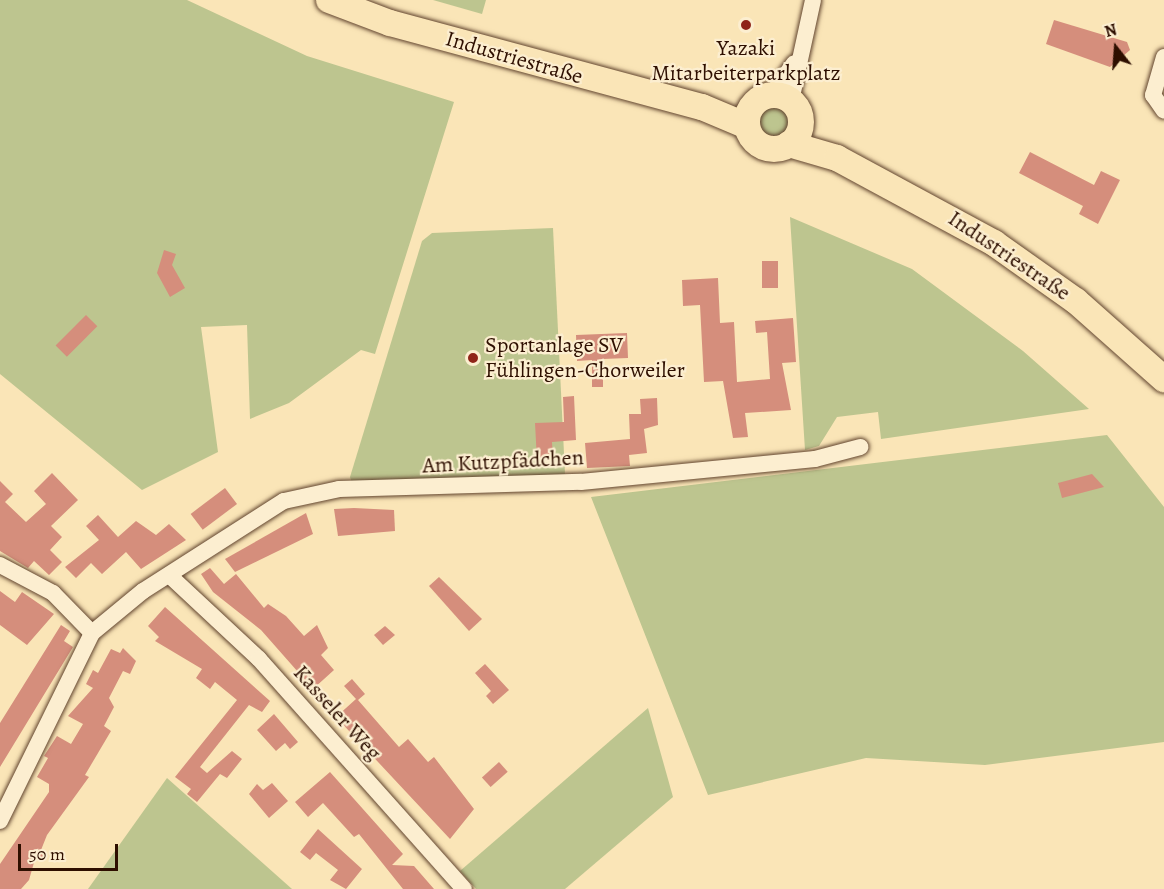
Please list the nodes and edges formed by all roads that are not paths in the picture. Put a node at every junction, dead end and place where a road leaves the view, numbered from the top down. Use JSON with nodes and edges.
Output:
{"nodes":[{"id":1,"x":329,"y":0,"type":"edge"},
{"id":2,"x":813,"y":0,"type":"edge"},
{"id":3,"x":1164,"y":57,"type":"edge"},
{"id":4,"x":765,"y":107,"type":"junction"},
{"id":5,"x":1164,"y":111,"type":"edge"},
{"id":6,"x":794,"y":136,"type":"junction"},
{"id":7,"x":1164,"y":379,"type":"edge"},
{"id":8,"x":860,"y":447,"type":"dead end"},
{"id":9,"x":0,"y":565,"type":"edge"},
{"id":10,"x":169,"y":574,"type":"junction"},
{"id":11,"x":92,"y":633,"type":"junction"},
{"id":12,"x":6,"y":794,"type":"edge"},
{"id":13,"x":0,"y":821,"type":"edge"},
{"id":14,"x":464,"y":889,"type":"edge"}],
"edges":[{"from":1,"to":4,"type":"main road","name":"Industriestraße"},
{"from":2,"to":4,"type":"street"},
{"from":3,"to":5,"type":"street"},
{"from":4,"to":6,"type":"main road"},
{"from":4,"to":6,"type":"main road","name":"Industriestraße"},
{"from":6,"to":7,"type":"main road","name":"Industriestraße"},
{"from":8,"to":10,"type":"street","name":"Am Kutzpfädchen"},
{"from":9,"to":11,"type":"street"},
{"from":10,"to":11,"type":"street","name":"Am Kutzpfädchen"},
{"from":10,"to":14,"type":"street","name":"Kasseler Weg"},
{"from":11,"to":12,"type":"street"},
{"from":12,"to":13,"type":"street"}]}
